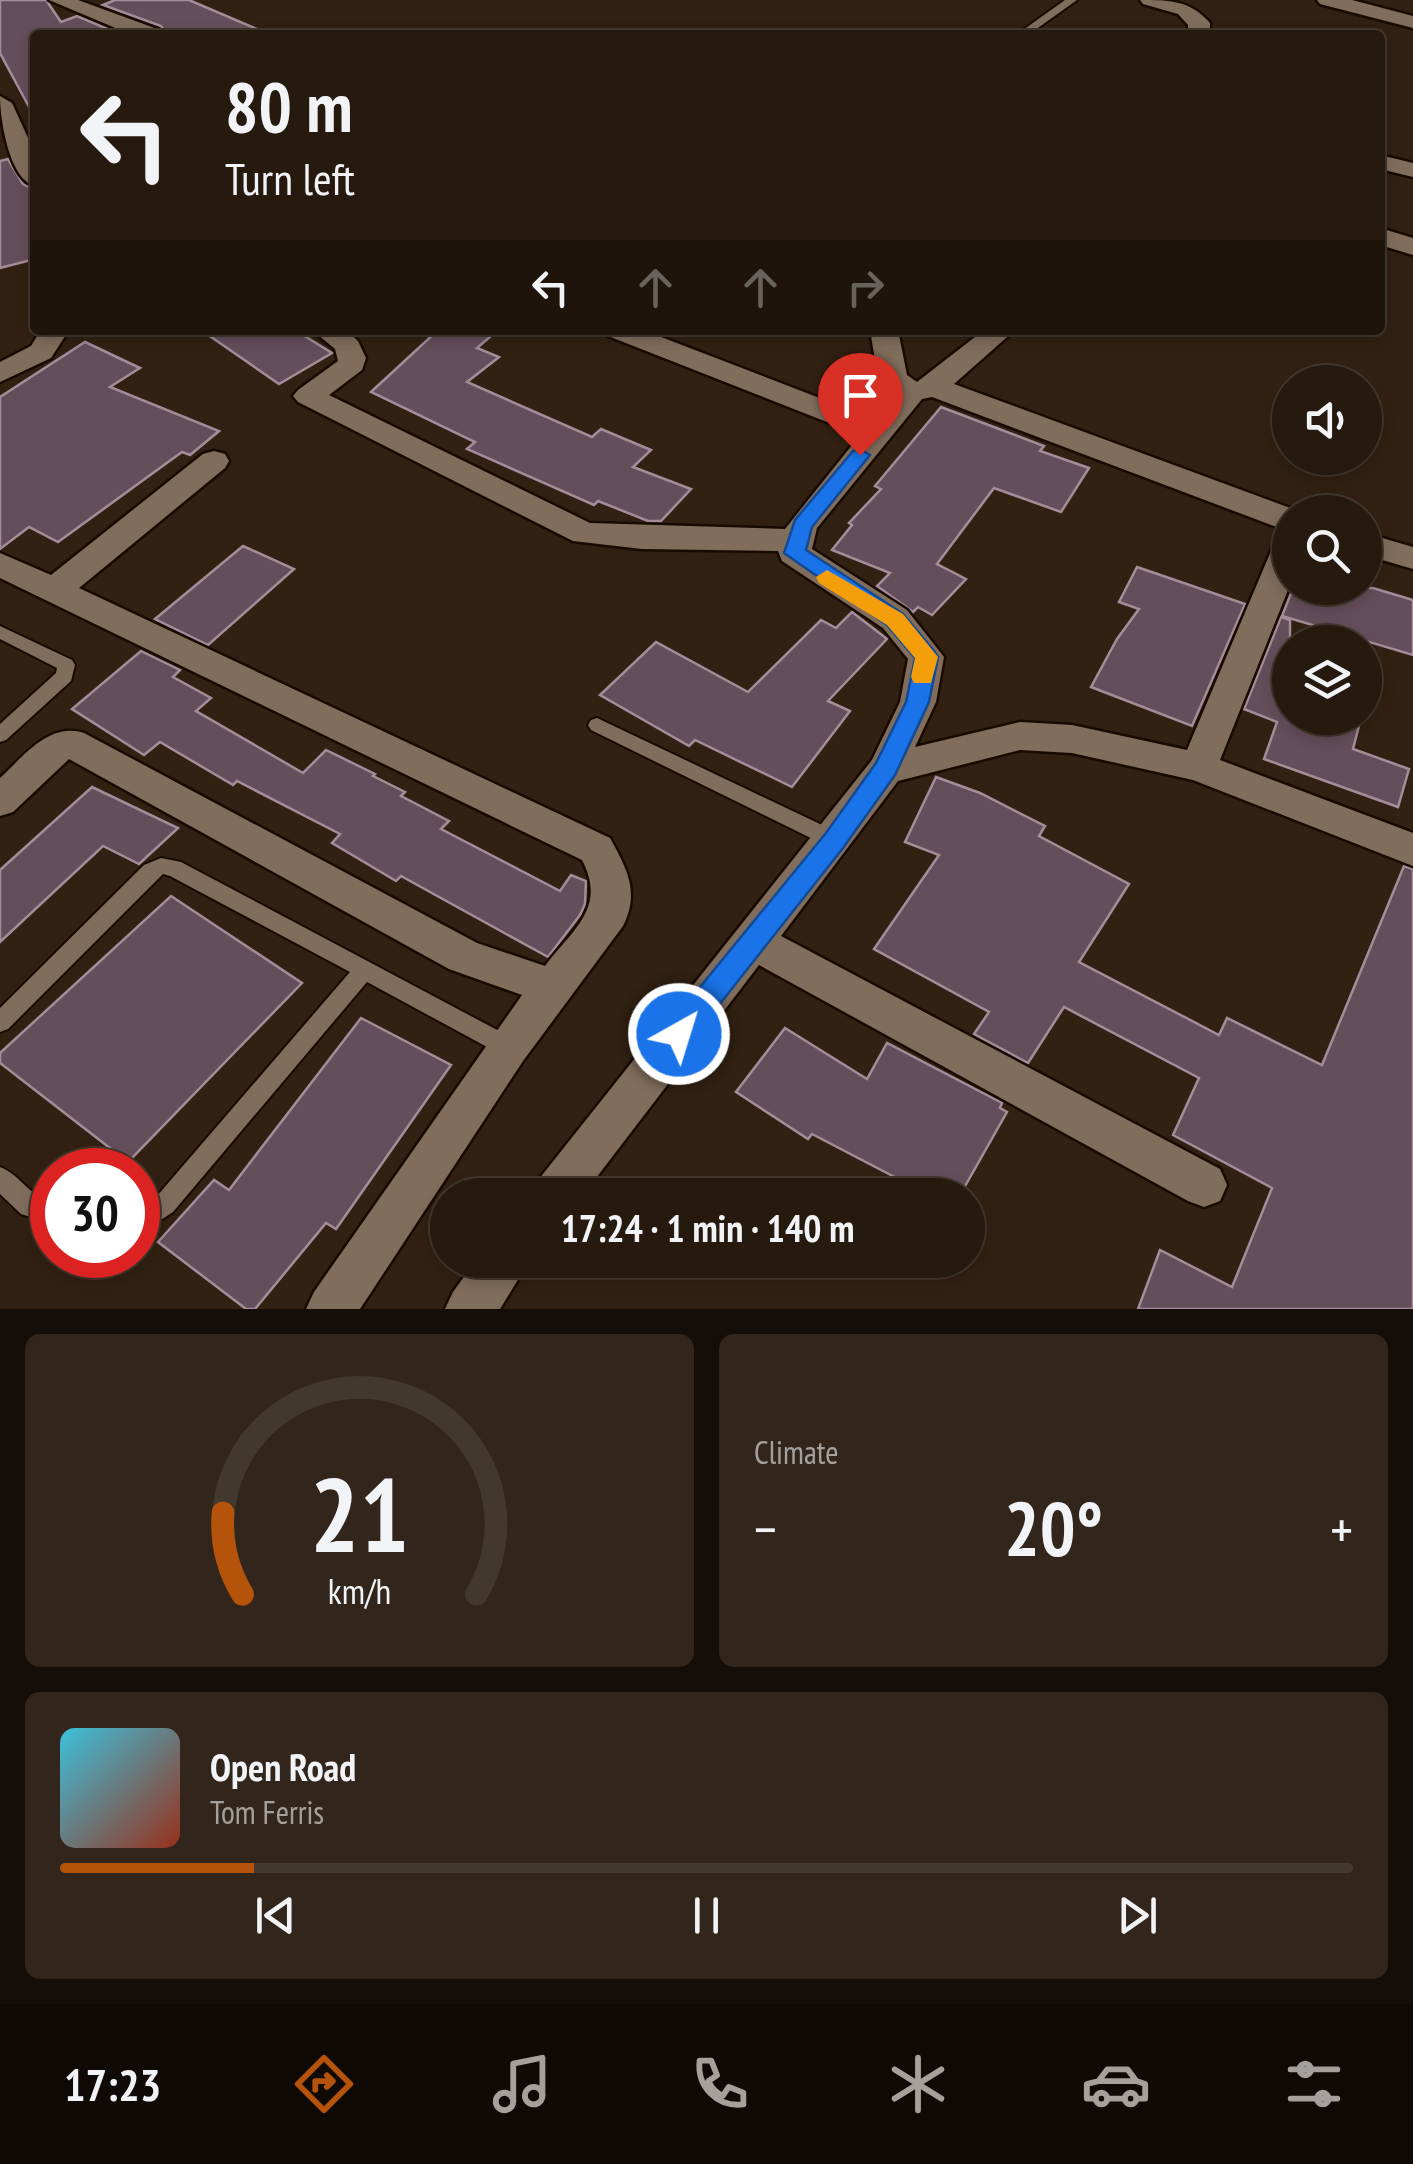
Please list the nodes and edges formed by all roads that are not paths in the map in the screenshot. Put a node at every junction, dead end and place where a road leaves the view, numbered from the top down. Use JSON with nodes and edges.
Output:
{"nodes":[{"id":1,"x":59,"y":0,"type":"edge"},
{"id":2,"x":1072,"y":0,"type":"edge"},
{"id":3,"x":1150,"y":0,"type":"edge"},
{"id":4,"x":1326,"y":0,"type":"edge"},
{"id":5,"x":1190,"y":5,"type":"edge"},
{"id":6,"x":82,"y":9,"type":"junction"},
{"id":7,"x":1373,"y":12,"type":"junction"},
{"id":8,"x":1413,"y":22,"type":"edge"},
{"id":9,"x":97,"y":30,"type":"edge"},
{"id":10,"x":139,"y":30,"type":"edge"},
{"id":11,"x":1029,"y":30,"type":"edge"},
{"id":12,"x":1199,"y":30,"type":"edge"},
{"id":13,"x":1359,"y":30,"type":"edge"},
{"id":14,"x":0,"y":104,"type":"edge"},
{"id":15,"x":1385,"y":163,"type":"edge"},
{"id":16,"x":30,"y":167,"type":"edge"},
{"id":17,"x":1413,"y":170,"type":"edge"},
{"id":18,"x":1385,"y":238,"type":"edge"},
{"id":19,"x":1413,"y":247,"type":"edge"},
{"id":20,"x":54,"y":335,"type":"edge"},
{"id":21,"x":344,"y":335,"type":"edge"},
{"id":22,"x":631,"y":335,"type":"edge"},
{"id":23,"x":885,"y":335,"type":"edge"},
{"id":24,"x":995,"y":335,"type":"edge"},
{"id":25,"x":0,"y":373,"type":"edge"},
{"id":26,"x":923,"y":390,"type":"junction"},
{"id":27,"x":880,"y":432,"type":"junction"},
{"id":28,"x":214,"y":462,"type":"dead end"},
{"id":29,"x":1272,"y":514,"type":"edge"},
{"id":30,"x":796,"y":540,"type":"junction"},
{"id":31,"x":1382,"y":549,"type":"edge"},
{"id":32,"x":1413,"y":558,"type":"edge"},
{"id":33,"x":0,"y":564,"type":"edge"},
{"id":34,"x":1272,"y":588,"type":"edge"},
{"id":35,"x":53,"y":591,"type":"junction"},
{"id":36,"x":0,"y":632,"type":"edge"},
{"id":37,"x":596,"y":725,"type":"dead end"},
{"id":38,"x":0,"y":736,"type":"edge"},
{"id":39,"x":1198,"y":767,"type":"junction"},
{"id":40,"x":886,"y":769,"type":"junction"},
{"id":41,"x":0,"y":801,"type":"edge"},
{"id":42,"x":834,"y":840,"type":"junction"},
{"id":43,"x":1413,"y":850,"type":"edge"},
{"id":44,"x":754,"y":942,"type":"junction"},
{"id":45,"x":363,"y":972,"type":"junction"},
{"id":46,"x":553,"y":987,"type":"junction"},
{"id":47,"x":0,"y":1022,"type":"edge"},
{"id":48,"x":508,"y":1047,"type":"junction"},
{"id":49,"x":0,"y":1178,"type":"edge"},
{"id":50,"x":568,"y":1178,"type":"edge"},
{"id":51,"x":1204,"y":1185,"type":"dead end"},
{"id":52,"x":30,"y":1206,"type":"edge"},
{"id":53,"x":160,"y":1208,"type":"edge"},
{"id":54,"x":493,"y":1278,"type":"edge"},
{"id":55,"x":331,"y":1309,"type":"edge"},
{"id":56,"x":470,"y":1309,"type":"edge"}],
"edges":[{"from":1,"to":6,"type":"street"},
{"from":2,"to":11,"type":"lane"},
{"from":3,"to":5,"type":"street"},
{"from":4,"to":7,"type":"street"},
{"from":5,"to":12,"type":"street"},
{"from":6,"to":9,"type":"street"},
{"from":6,"to":10,"type":"street"},
{"from":7,"to":8,"type":"street"},
{"from":7,"to":13,"type":"street"},
{"from":14,"to":16,"type":"street"},
{"from":15,"to":17,"type":"street"},
{"from":18,"to":19,"type":"street"},
{"from":20,"to":25,"type":"street"},
{"from":21,"to":30,"type":"street"},
{"from":22,"to":27,"type":"street"},
{"from":23,"to":26,"type":"street"},
{"from":24,"to":26,"type":"street"},
{"from":26,"to":27,"type":"street"},
{"from":26,"to":29,"type":"street"},
{"from":27,"to":30,"type":"street"},
{"from":28,"to":35,"type":"street"},
{"from":30,"to":40,"type":"street"},
{"from":31,"to":32,"type":"street"},
{"from":33,"to":35,"type":"street"},
{"from":34,"to":39,"type":"street"},
{"from":35,"to":46,"type":"street"},
{"from":36,"to":38,"type":"lane"},
{"from":37,"to":42,"type":"lane"},
{"from":39,"to":40,"type":"street"},
{"from":39,"to":43,"type":"street"},
{"from":40,"to":42,"type":"street"},
{"from":41,"to":46,"type":"street"},
{"from":42,"to":44,"type":"street"},
{"from":44,"to":50,"type":"street"},
{"from":44,"to":51,"type":"street"},
{"from":45,"to":47,"type":"lane"},
{"from":45,"to":48,"type":"lane"},
{"from":45,"to":53,"type":"lane"},
{"from":46,"to":48,"type":"street"},
{"from":48,"to":55,"type":"street"},
{"from":49,"to":52,"type":"lane"},
{"from":54,"to":56,"type":"street"}]}
